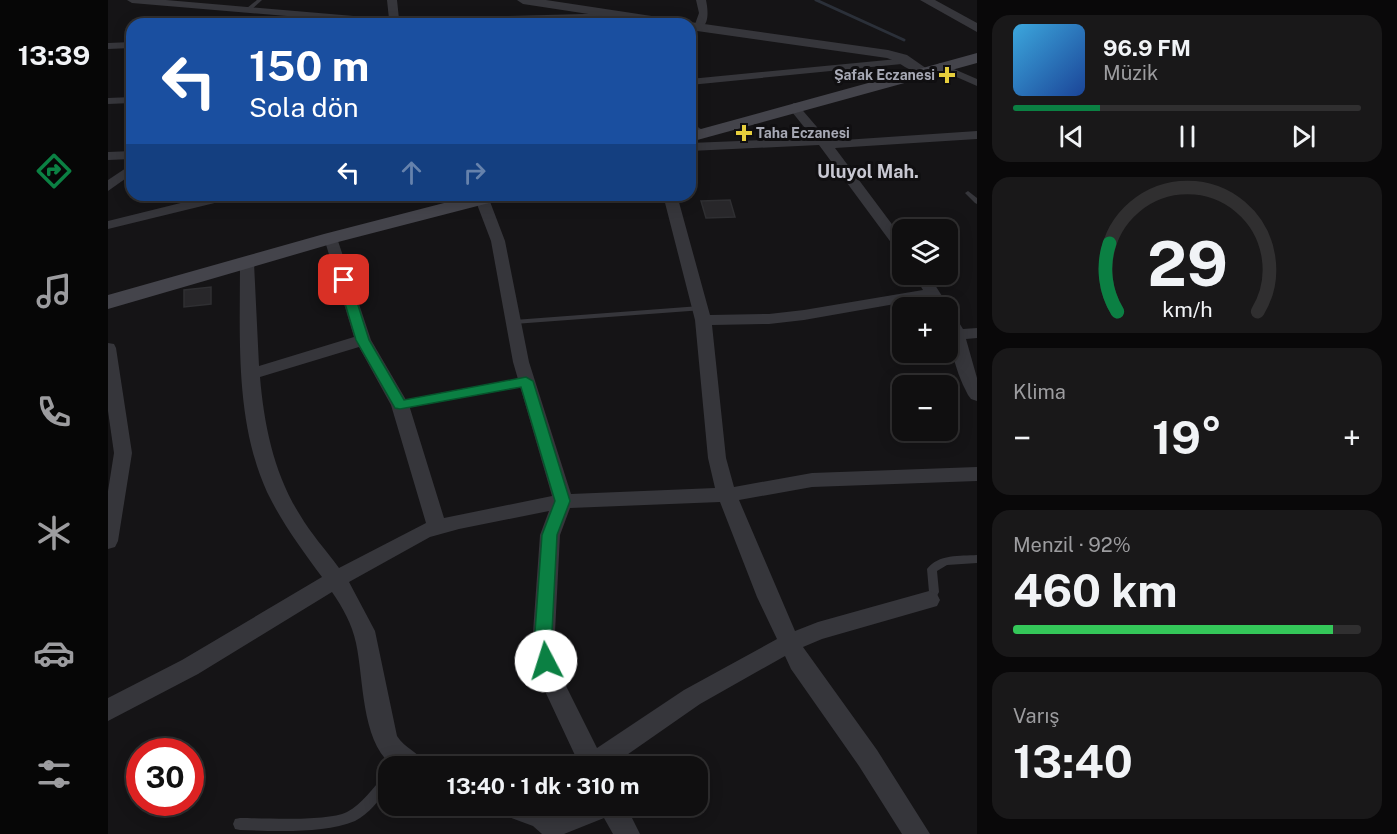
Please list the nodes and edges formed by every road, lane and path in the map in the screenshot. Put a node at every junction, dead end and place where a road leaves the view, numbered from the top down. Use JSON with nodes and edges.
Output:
{"nodes":[{"id":1,"x":132,"y":0,"type":"edge"},
{"id":2,"x":260,"y":0,"type":"edge"},
{"id":3,"x":392,"y":0,"type":"edge"},
{"id":4,"x":523,"y":0,"type":"edge"},
{"id":5,"x":701,"y":0,"type":"edge"},
{"id":6,"x":926,"y":0,"type":"edge"},
{"id":7,"x":249,"y":9,"type":"junction"},
{"id":8,"x":274,"y":12,"type":"junction"},
{"id":9,"x":622,"y":16,"type":"junction"},
{"id":10,"x":263,"y":18,"type":"edge"},
{"id":11,"x":339,"y":18,"type":"edge"},
{"id":12,"x":394,"y":18,"type":"edge"},
{"id":13,"x":598,"y":18,"type":"edge"},
{"id":14,"x":636,"y":18,"type":"edge"},
{"id":15,"x":696,"y":23,"type":"edge"},
{"id":16,"x":696,"y":26,"type":"edge"},
{"id":17,"x":977,"y":28,"type":"edge"},
{"id":18,"x":126,"y":45,"type":"edge"},
{"id":19,"x":108,"y":46,"type":"edge"},
{"id":20,"x":974,"y":58,"type":"edge"},
{"id":21,"x":916,"y":66,"type":"junction"},
{"id":22,"x":940,"y":66,"type":"junction"},
{"id":23,"x":696,"y":82,"type":"edge"},
{"id":24,"x":977,"y":83,"type":"edge"},
{"id":25,"x":126,"y":100,"type":"edge"},
{"id":26,"x":108,"y":101,"type":"edge"},
{"id":27,"x":794,"y":107,"type":"junction"},
{"id":28,"x":696,"y":133,"type":"edge"},
{"id":29,"x":696,"y":133,"type":"edge"},
{"id":30,"x":696,"y":134,"type":"edge"},
{"id":31,"x":977,"y":135,"type":"edge"},
{"id":32,"x":824,"y":143,"type":"junction"},
{"id":33,"x":126,"y":155,"type":"edge"},
{"id":34,"x":108,"y":156,"type":"edge"},
{"id":35,"x":126,"y":173,"type":"edge"},
{"id":36,"x":108,"y":187,"type":"edge"},
{"id":37,"x":968,"y":193,"type":"dead end"},
{"id":38,"x":206,"y":201,"type":"edge"},
{"id":39,"x":434,"y":201,"type":"edge"},
{"id":40,"x":467,"y":201,"type":"edge"},
{"id":41,"x":486,"y":201,"type":"edge"},
{"id":42,"x":672,"y":201,"type":"edge"},
{"id":43,"x":977,"y":202,"type":"edge"},
{"id":44,"x":108,"y":225,"type":"edge"},
{"id":45,"x":892,"y":234,"type":"edge"},
{"id":46,"x":331,"y":238,"type":"junction"},
{"id":47,"x":247,"y":263,"type":"junction"},
{"id":48,"x":928,"y":285,"type":"edge"},
{"id":49,"x":108,"y":287,"type":"edge"},
{"id":50,"x":933,"y":293,"type":"junction"},
{"id":51,"x":936,"y":297,"type":"edge"},
{"id":52,"x":108,"y":303,"type":"edge"},
{"id":53,"x":701,"y":314,"type":"junction"},
{"id":54,"x":514,"y":322,"type":"junction"},
{"id":55,"x":977,"y":333,"type":"edge"},
{"id":56,"x":958,"y":334,"type":"edge"},
{"id":57,"x":958,"y":339,"type":"edge"},
{"id":58,"x":363,"y":340,"type":"junction"},
{"id":59,"x":108,"y":348,"type":"edge"},
{"id":60,"x":249,"y":375,"type":"junction"},
{"id":61,"x":526,"y":381,"type":"junction"},
{"id":62,"x":977,"y":394,"type":"edge"},
{"id":63,"x":400,"y":405,"type":"junction"},
{"id":64,"x":977,"y":474,"type":"edge"},
{"id":65,"x":727,"y":495,"type":"junction"},
{"id":66,"x":563,"y":501,"type":"junction"},
{"id":67,"x":437,"y":527,"type":"junction"},
{"id":68,"x":108,"y":541,"type":"edge"},
{"id":69,"x":977,"y":559,"type":"edge"},
{"id":70,"x":336,"y":579,"type":"junction"},
{"id":71,"x":928,"y":600,"type":"joint"},
{"id":72,"x":789,"y":643,"type":"junction"},
{"id":73,"x":108,"y":710,"type":"edge"},
{"id":74,"x":398,"y":756,"type":"edge"},
{"id":75,"x":588,"y":756,"type":"edge"},
{"id":76,"x":607,"y":756,"type":"edge"},
{"id":77,"x":378,"y":791,"type":"edge"},
{"id":78,"x":541,"y":816,"type":"edge"},
{"id":79,"x":581,"y":816,"type":"edge"},
{"id":80,"x":617,"y":816,"type":"edge"},
{"id":81,"x":240,"y":824,"type":"dead end"},
{"id":82,"x":551,"y":830,"type":"edge"},
{"id":83,"x":627,"y":834,"type":"edge"},
{"id":84,"x":917,"y":834,"type":"edge"}],
"edges":[{"from":1,"to":7,"type":"street"},
{"from":2,"to":7,"type":"lane"},
{"from":3,"to":12,"type":"street"},
{"from":4,"to":9,"type":"street"},
{"from":5,"to":15,"type":"street"},
{"from":6,"to":17,"type":"street"},
{"from":7,"to":8,"type":"street"},
{"from":8,"to":10,"type":"street"},
{"from":8,"to":11,"type":"street"},
{"from":9,"to":13,"type":"street"},
{"from":9,"to":14,"type":"street"},
{"from":16,"to":21,"type":"street"},
{"from":18,"to":19,"type":"street"},
{"from":20,"to":21,"type":"main road"},
{"from":20,"to":22,"type":"main road"},
{"from":21,"to":22,"type":"main road"},
{"from":21,"to":23,"type":"street"},
{"from":21,"to":27,"type":"main road"},
{"from":21,"to":28,"type":"main road"},
{"from":22,"to":24,"type":"street"},
{"from":25,"to":26,"type":"street"},
{"from":27,"to":29,"type":"main road"},
{"from":27,"to":32,"type":"street"},
{"from":30,"to":32,"type":"street"},
{"from":31,"to":32,"type":"street"},
{"from":32,"to":45,"type":"street"},
{"from":33,"to":34,"type":"street"},
{"from":35,"to":36,"type":"street"},
{"from":37,"to":43,"type":"lane"},
{"from":38,"to":44,"type":"street"},
{"from":39,"to":49,"type":"main road"},
{"from":40,"to":46,"type":"main road"},
{"from":41,"to":54,"type":"street"},
{"from":42,"to":53,"type":"street"},
{"from":46,"to":47,"type":"main road"},
{"from":46,"to":58,"type":"street"},
{"from":47,"to":52,"type":"main road"},
{"from":47,"to":60,"type":"street"},
{"from":48,"to":50,"type":"street"},
{"from":50,"to":51,"type":"street"},
{"from":50,"to":53,"type":"street"},
{"from":53,"to":54,"type":"lane"},
{"from":53,"to":65,"type":"street"},
{"from":54,"to":61,"type":"street"},
{"from":55,"to":56,"type":"street"},
{"from":57,"to":62,"type":"street"},
{"from":58,"to":60,"type":"street"},
{"from":58,"to":63,"type":"street"},
{"from":59,"to":68,"type":"street"},
{"from":60,"to":70,"type":"street"},
{"from":61,"to":63,"type":"lane"},
{"from":61,"to":66,"type":"street"},
{"from":63,"to":67,"type":"street"},
{"from":64,"to":65,"type":"street"},
{"from":65,"to":66,"type":"street"},
{"from":65,"to":72,"type":"street"},
{"from":66,"to":67,"type":"street"},
{"from":66,"to":75,"type":"street"},
{"from":67,"to":70,"type":"street"},
{"from":69,"to":71,"type":"lane"},
{"from":70,"to":73,"type":"street"},
{"from":70,"to":74,"type":"street"},
{"from":71,"to":72,"type":"street"},
{"from":72,"to":76,"type":"street"},
{"from":72,"to":84,"type":"street"},
{"from":77,"to":81,"type":"lane"},
{"from":78,"to":82,"type":"street"},
{"from":79,"to":82,"type":"street"},
{"from":80,"to":83,"type":"street"}]}
